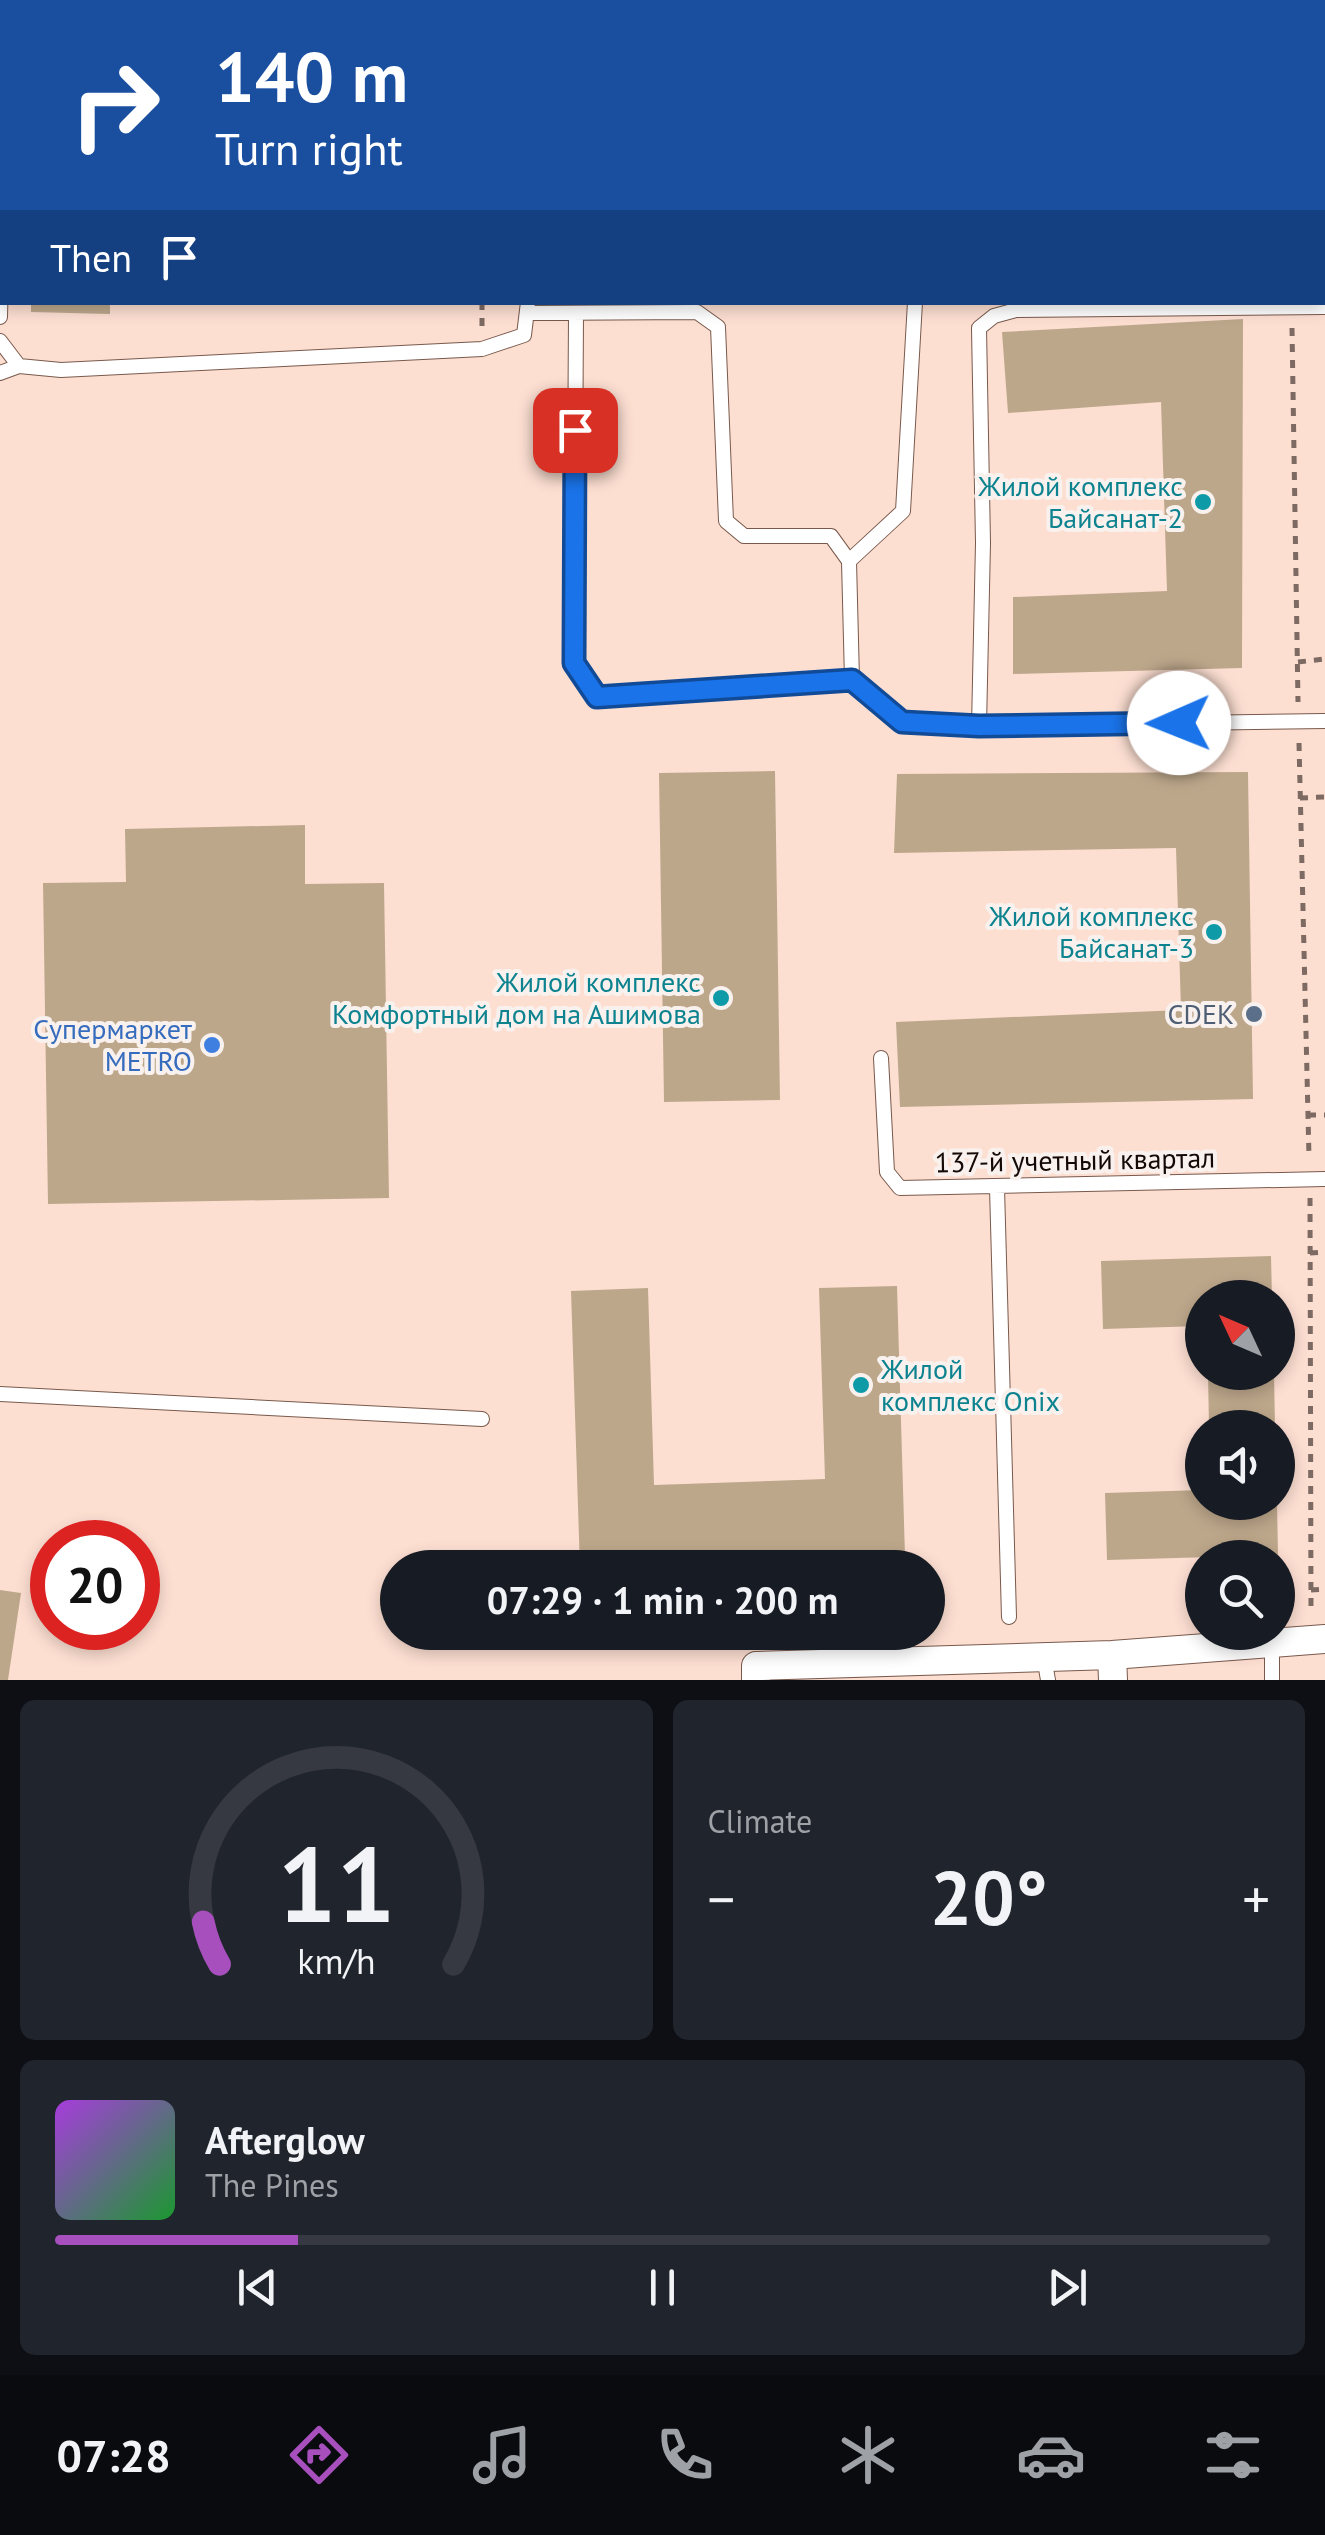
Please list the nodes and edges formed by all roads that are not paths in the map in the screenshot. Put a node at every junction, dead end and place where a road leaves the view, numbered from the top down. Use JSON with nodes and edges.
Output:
{"nodes":[{"id":1,"x":916,"y":305,"type":"edge"},
{"id":2,"x":1325,"y":307,"type":"edge"},
{"id":3,"x":528,"y":308,"type":"edge"},
{"id":4,"x":576,"y":313,"type":"junction"},
{"id":5,"x":0,"y":340,"type":"edge"},
{"id":6,"x":19,"y":366,"type":"junction"},
{"id":7,"x":0,"y":372,"type":"edge"},
{"id":8,"x":849,"y":561,"type":"junction"},
{"id":9,"x":852,"y":680,"type":"junction"},
{"id":10,"x":1325,"y":720,"type":"edge"},
{"id":11,"x":979,"y":726,"type":"junction"},
{"id":12,"x":881,"y":1058,"type":"dead end"},
{"id":13,"x":1318,"y":1179,"type":"edge"},
{"id":14,"x":996,"y":1188,"type":"junction"},
{"id":15,"x":0,"y":1394,"type":"edge"},
{"id":16,"x":482,"y":1419,"type":"dead end"},
{"id":17,"x":1009,"y":1617,"type":"dead end"},
{"id":18,"x":1221,"y":1650,"type":"edge"},
{"id":19,"x":1272,"y":1650,"type":"edge"},
{"id":20,"x":1112,"y":1667,"type":"edge"},
{"id":21,"x":1046,"y":1668,"type":"edge"},
{"id":22,"x":756,"y":1680,"type":"edge"},
{"id":23,"x":1272,"y":1680,"type":"edge"}],
"edges":[{"from":1,"to":8,"type":"lane"},
{"from":2,"to":11,"type":"lane"},
{"from":3,"to":4,"type":"lane"},
{"from":3,"to":6,"type":"lane"},
{"from":4,"to":8,"type":"lane"},
{"from":4,"to":9,"type":"lane"},
{"from":5,"to":6,"type":"lane"},
{"from":6,"to":7,"type":"lane"},
{"from":8,"to":9,"type":"lane"},
{"from":9,"to":11,"type":"lane"},
{"from":10,"to":11,"type":"lane"},
{"from":12,"to":14,"type":"lane","name":"137-й учетный квартал"},
{"from":13,"to":14,"type":"lane","name":"137-й учетный квартал"},
{"from":14,"to":17,"type":"lane"},
{"from":15,"to":16,"type":"lane"},
{"from":18,"to":20,"type":"street"},
{"from":19,"to":23,"type":"lane"},
{"from":20,"to":21,"type":"street"},
{"from":21,"to":22,"type":"street"}]}
